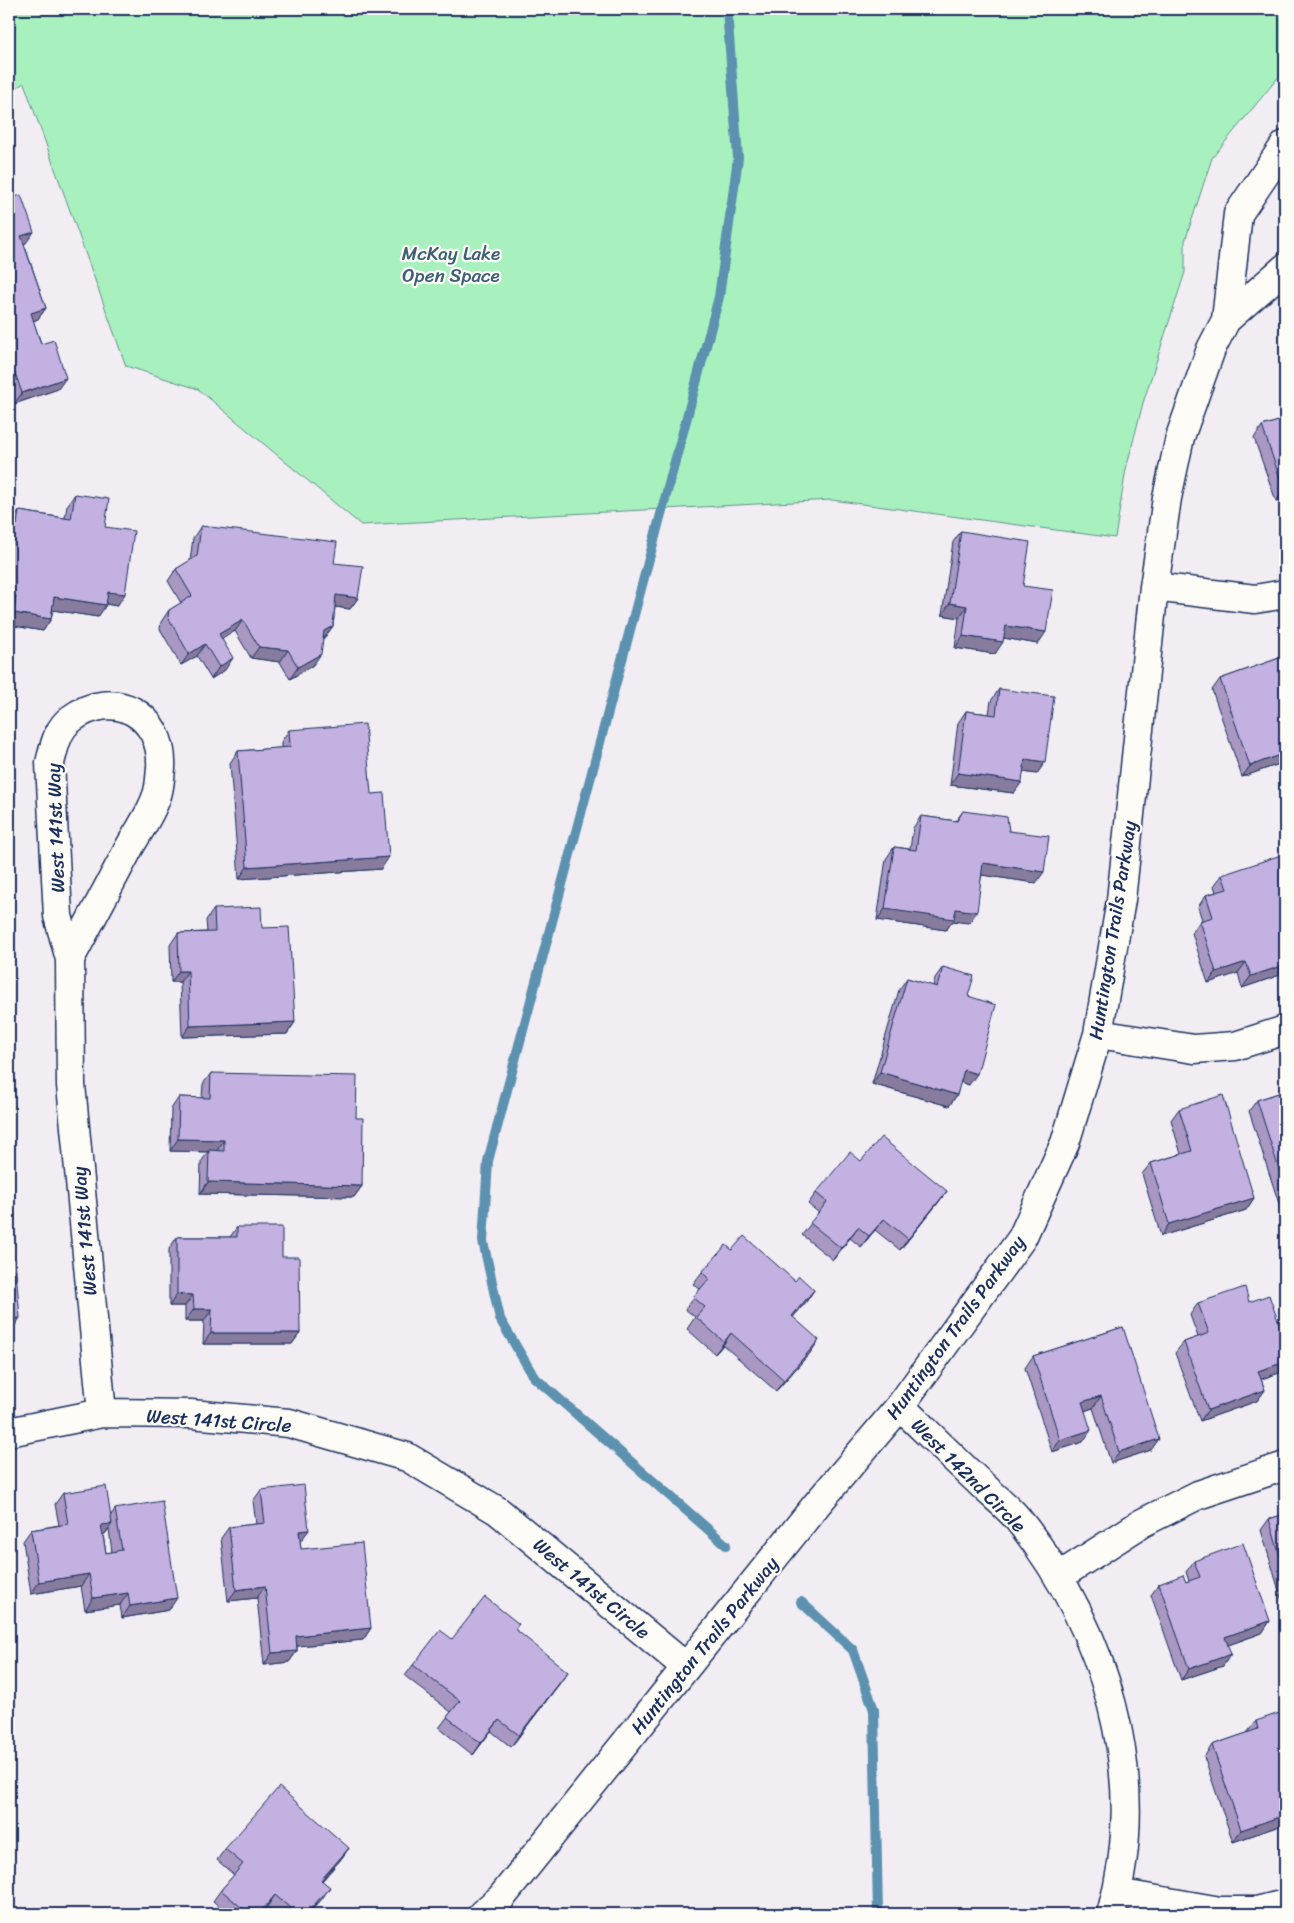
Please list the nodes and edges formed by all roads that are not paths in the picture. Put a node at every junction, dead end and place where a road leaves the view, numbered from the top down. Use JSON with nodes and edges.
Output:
{"nodes":[{"id":1,"x":1285,"y":145,"type":"edge"},
{"id":2,"x":1285,"y":268,"type":"edge"},
{"id":3,"x":1226,"y":320,"type":"junction"},
{"id":4,"x":1154,"y":587,"type":"junction"},
{"id":5,"x":1285,"y":594,"type":"edge"},
{"id":6,"x":70,"y":959,"type":"junction"},
{"id":7,"x":1285,"y":1030,"type":"edge"},
{"id":8,"x":1098,"y":1034,"type":"junction"},
{"id":9,"x":900,"y":1406,"type":"junction"},
{"id":10,"x":102,"y":1413,"type":"junction"},
{"id":11,"x":9,"y":1432,"type":"edge"},
{"id":12,"x":1285,"y":1466,"type":"edge"},
{"id":13,"x":1058,"y":1577,"type":"junction"},
{"id":14,"x":686,"y":1667,"type":"junction"},
{"id":15,"x":1114,"y":1904,"type":"edge"},
{"id":16,"x":1285,"y":1904,"type":"edge"},
{"id":17,"x":492,"y":1909,"type":"edge"}],
"edges":[{"from":1,"to":3,"type":"street","name":"Huntington Trails Parkway"},
{"from":2,"to":3,"type":"street","name":"Huntington Trails Parkway"},
{"from":3,"to":4,"type":"street","name":"Huntington Trails Parkway"},
{"from":4,"to":5,"type":"street"},
{"from":4,"to":8,"type":"street","name":"Huntington Trails Parkway"},
{"from":6,"to":6,"type":"street","name":"West 141st Way"},
{"from":6,"to":10,"type":"street","name":"West 141st Way"},
{"from":7,"to":8,"type":"street"},
{"from":8,"to":9,"type":"street","name":"Huntington Trails Parkway"},
{"from":9,"to":13,"type":"street","name":"West 142nd Circle"},
{"from":9,"to":14,"type":"street","name":"Huntington Trails Parkway"},
{"from":10,"to":11,"type":"street","name":"West 141st Circle"},
{"from":10,"to":14,"type":"street","name":"West 141st Circle"},
{"from":12,"to":13,"type":"street"},
{"from":13,"to":15,"type":"street","name":"West 142nd Circle"},
{"from":14,"to":17,"type":"street","name":"Huntington Trails Parkway"},
{"from":15,"to":16,"type":"street"}]}
